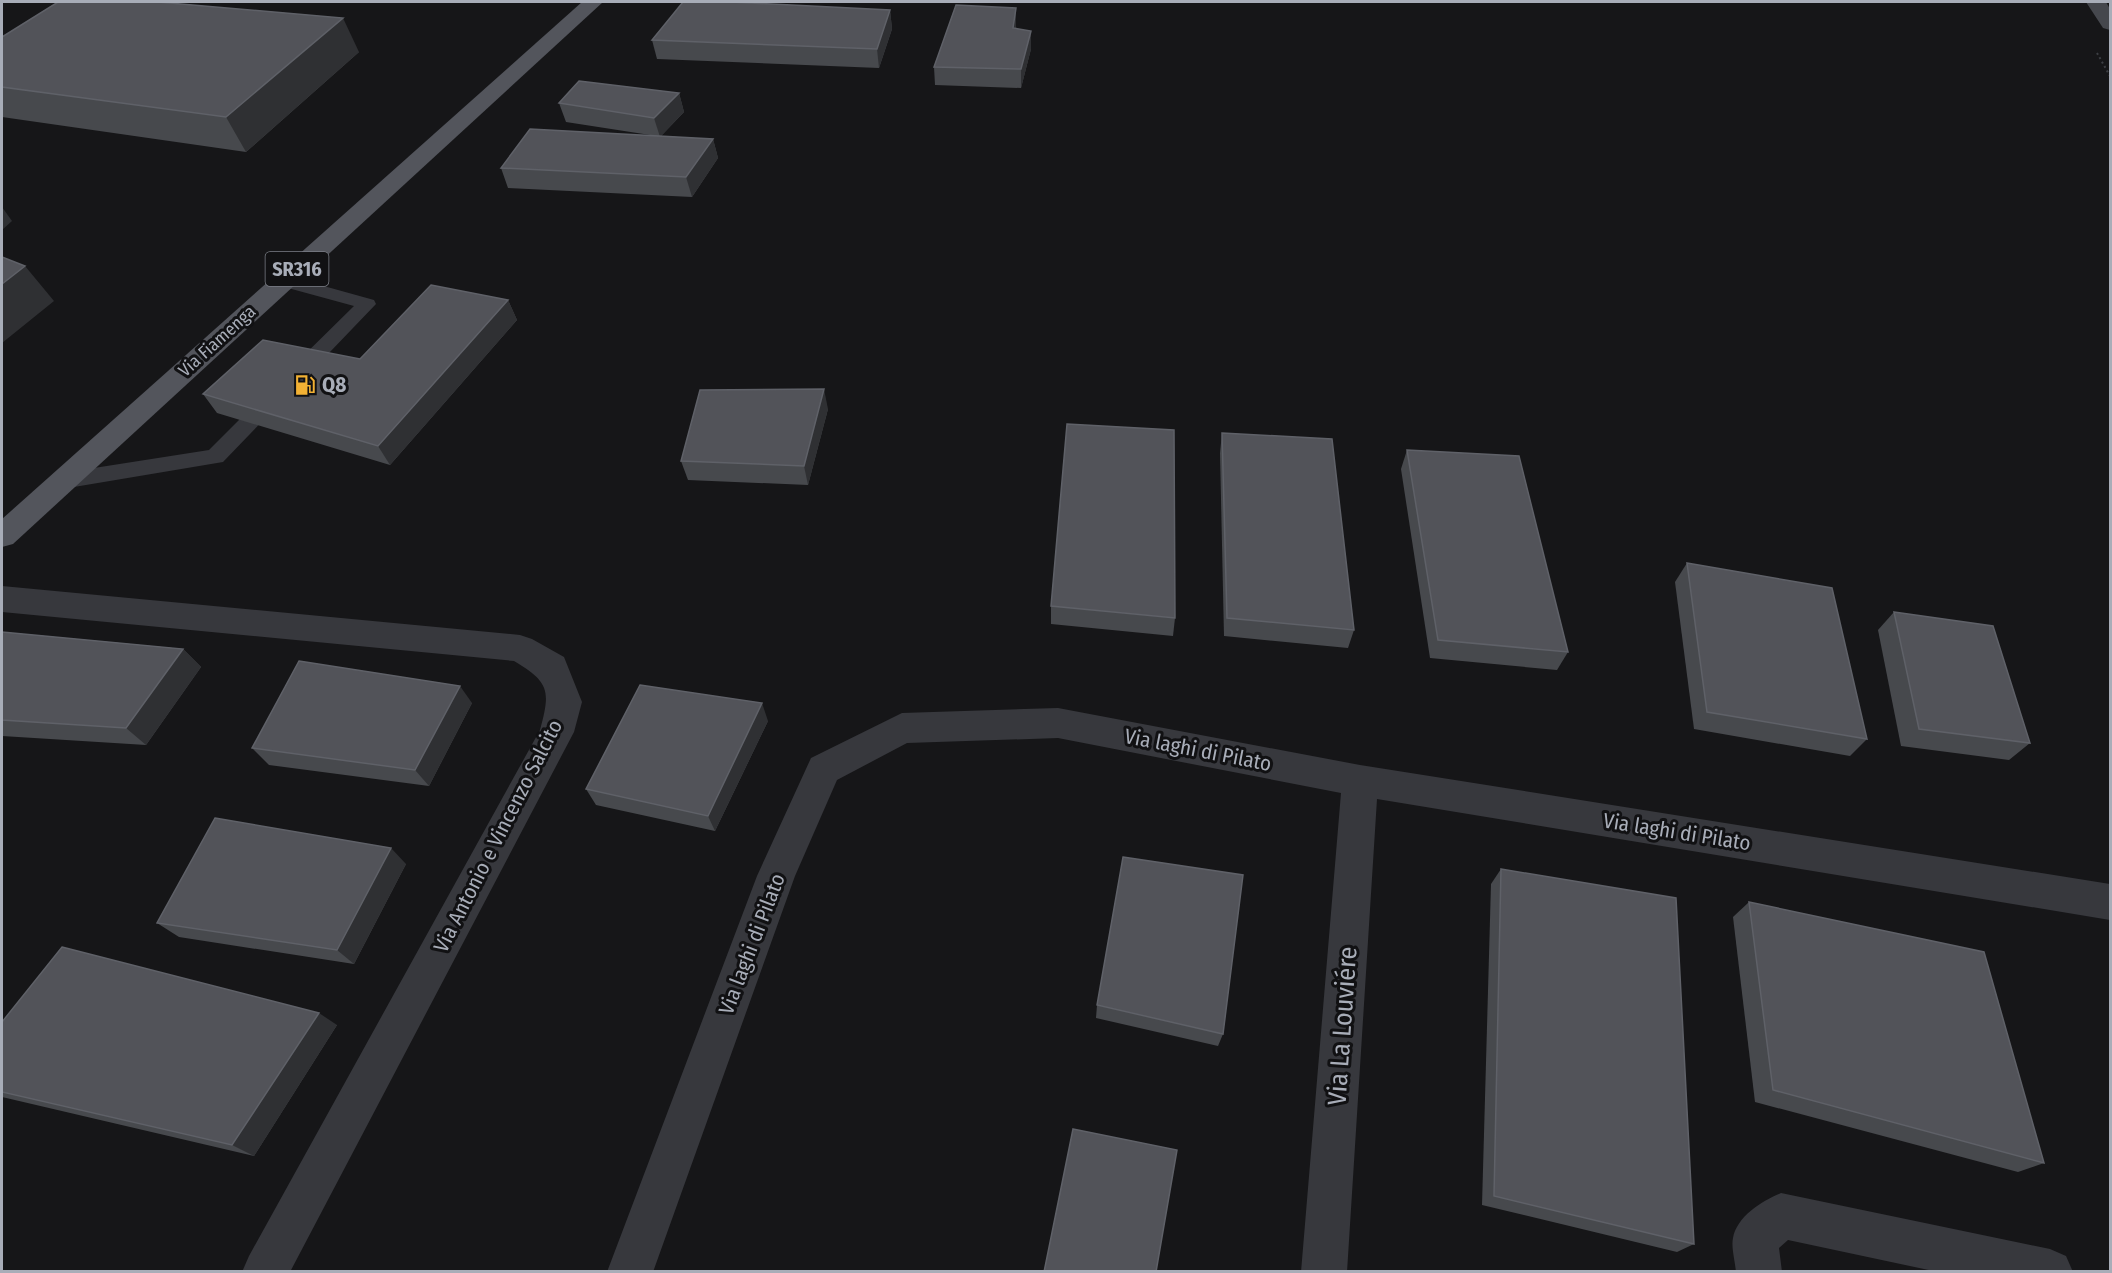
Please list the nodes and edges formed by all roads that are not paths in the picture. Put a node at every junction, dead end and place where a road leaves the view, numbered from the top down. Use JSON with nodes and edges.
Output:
{"nodes":[{"id":1,"x":593,"y":2,"type":"edge"},
{"id":2,"x":2096,"y":2,"type":"edge"},
{"id":3,"x":2110,"y":24,"type":"edge"},
{"id":4,"x":284,"y":281,"type":"junction"},
{"id":5,"x":62,"y":481,"type":"junction"},
{"id":6,"x":2,"y":536,"type":"edge"},
{"id":7,"x":2,"y":599,"type":"edge"},
{"id":8,"x":1360,"y":781,"type":"junction"},
{"id":9,"x":2110,"y":902,"type":"edge"},
{"id":10,"x":265,"y":1272,"type":"edge"},
{"id":11,"x":630,"y":1272,"type":"edge"},
{"id":12,"x":1323,"y":1272,"type":"edge"},
{"id":13,"x":1759,"y":1272,"type":"edge"},
{"id":14,"x":2050,"y":1272,"type":"edge"}],
"edges":[{"from":1,"to":4,"type":"main road","name":"Via Fiamenga","number":"SR316"},
{"from":2,"to":3,"type":"street"},
{"from":4,"to":5,"type":"main road","name":"Via Fiamenga","number":"SR316"},
{"from":4,"to":5,"type":"lane"},
{"from":5,"to":6,"type":"main road","name":"Via Fiamenga","number":"SR316"},
{"from":7,"to":10,"type":"street","name":"Via Antonio e Vincenzo Salcito"},
{"from":8,"to":9,"type":"street","name":"Via laghi di Pilato"},
{"from":8,"to":11,"type":"street","name":"Via laghi di Pilato"},
{"from":8,"to":12,"type":"street","name":"Via La Louviére"},
{"from":13,"to":14,"type":"street"}]}
